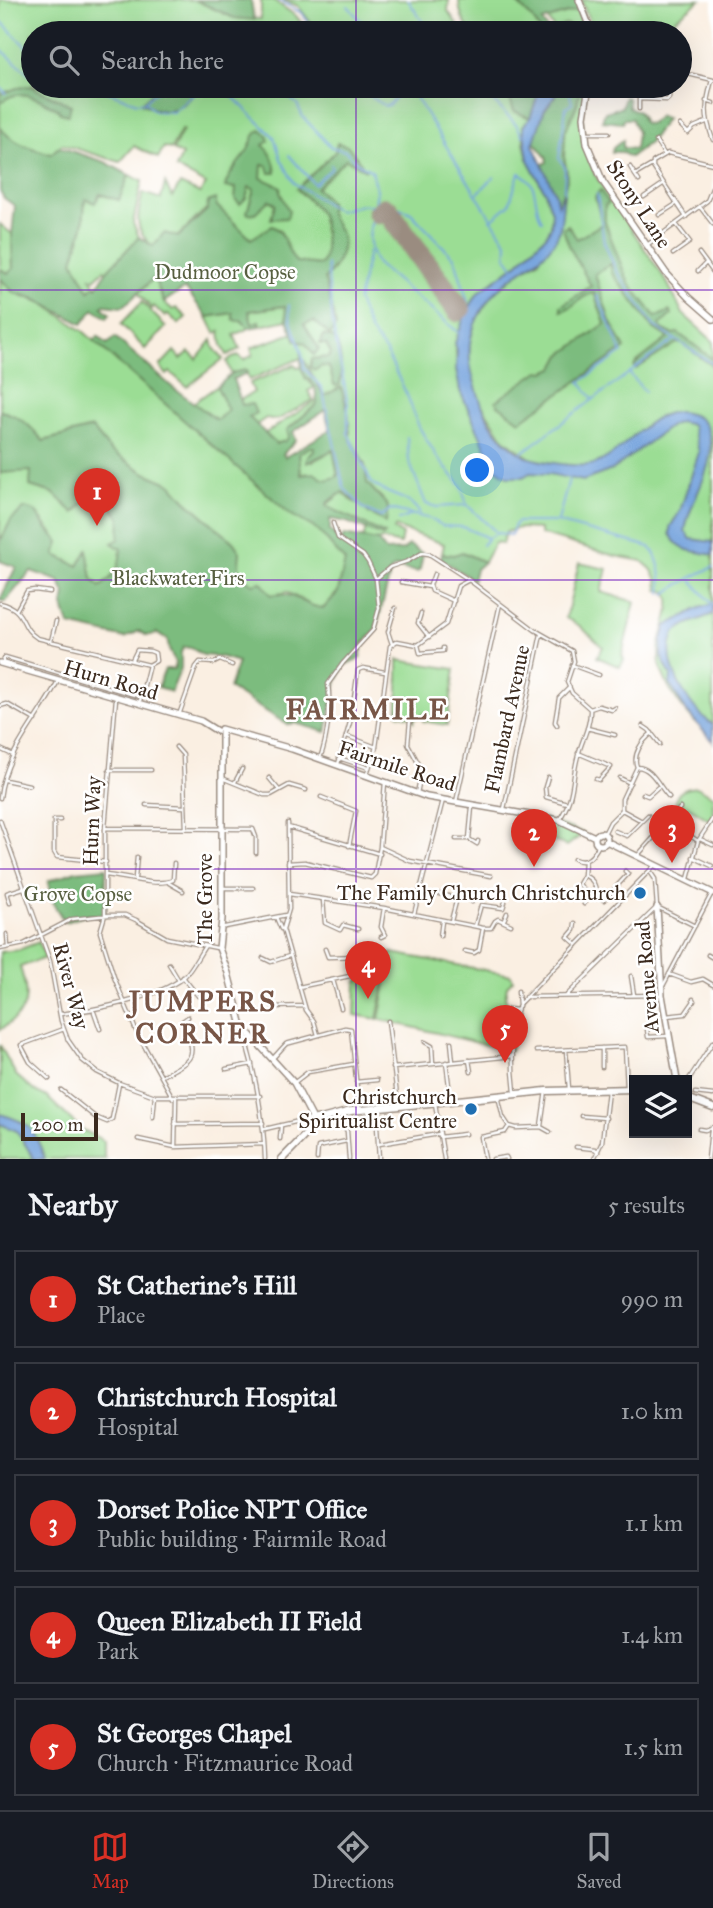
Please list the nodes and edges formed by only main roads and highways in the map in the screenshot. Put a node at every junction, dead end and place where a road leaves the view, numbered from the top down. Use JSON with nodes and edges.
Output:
{"nodes":[{"id":1,"x":579,"y":0,"type":"edge"},
{"id":2,"x":587,"y":21,"type":"edge"},
{"id":3,"x":587,"y":98,"type":"edge"},
{"id":4,"x":713,"y":319,"type":"edge"},
{"id":5,"x":1,"y":664,"type":"edge"},
{"id":6,"x":220,"y":732,"type":"junction"},
{"id":7,"x":595,"y":837,"type":"junction"},
{"id":8,"x":607,"y":841,"type":"junction"},
{"id":9,"x":713,"y":893,"type":"edge"},
{"id":10,"x":657,"y":907,"type":"road end"},
{"id":11,"x":676,"y":1075,"type":"edge"},
{"id":12,"x":629,"y":1089,"type":"edge"},
{"id":13,"x":692,"y":1096,"type":"edge"},
{"id":14,"x":692,"y":1098,"type":"edge"},
{"id":15,"x":713,"y":1099,"type":"edge"},
{"id":16,"x":713,"y":1108,"type":"edge"},
{"id":17,"x":316,"y":1120,"type":"junction"},
{"id":18,"x":282,"y":1159,"type":"edge"}],
"edges":[{"from":1,"to":2,"type":"main road"},
{"from":3,"to":4,"type":"main road","name":"Stony Lane"},
{"from":5,"to":6,"type":"main road","name":"Hurn Road"},
{"from":6,"to":7,"type":"main road","name":"Fairmile Road"},
{"from":6,"to":17,"type":"main road","name":"The Grove"},
{"from":7,"to":8,"type":"main road"},
{"from":7,"to":8,"type":"main road"},
{"from":8,"to":9,"type":"main road"},
{"from":10,"to":11,"type":"main road","name":"Avenue Road"},
{"from":12,"to":17,"type":"main road"},
{"from":13,"to":15,"type":"main road"},
{"from":14,"to":16,"type":"main road"},
{"from":15,"to":16,"type":"main road"},
{"from":17,"to":18,"type":"main road"}]}
